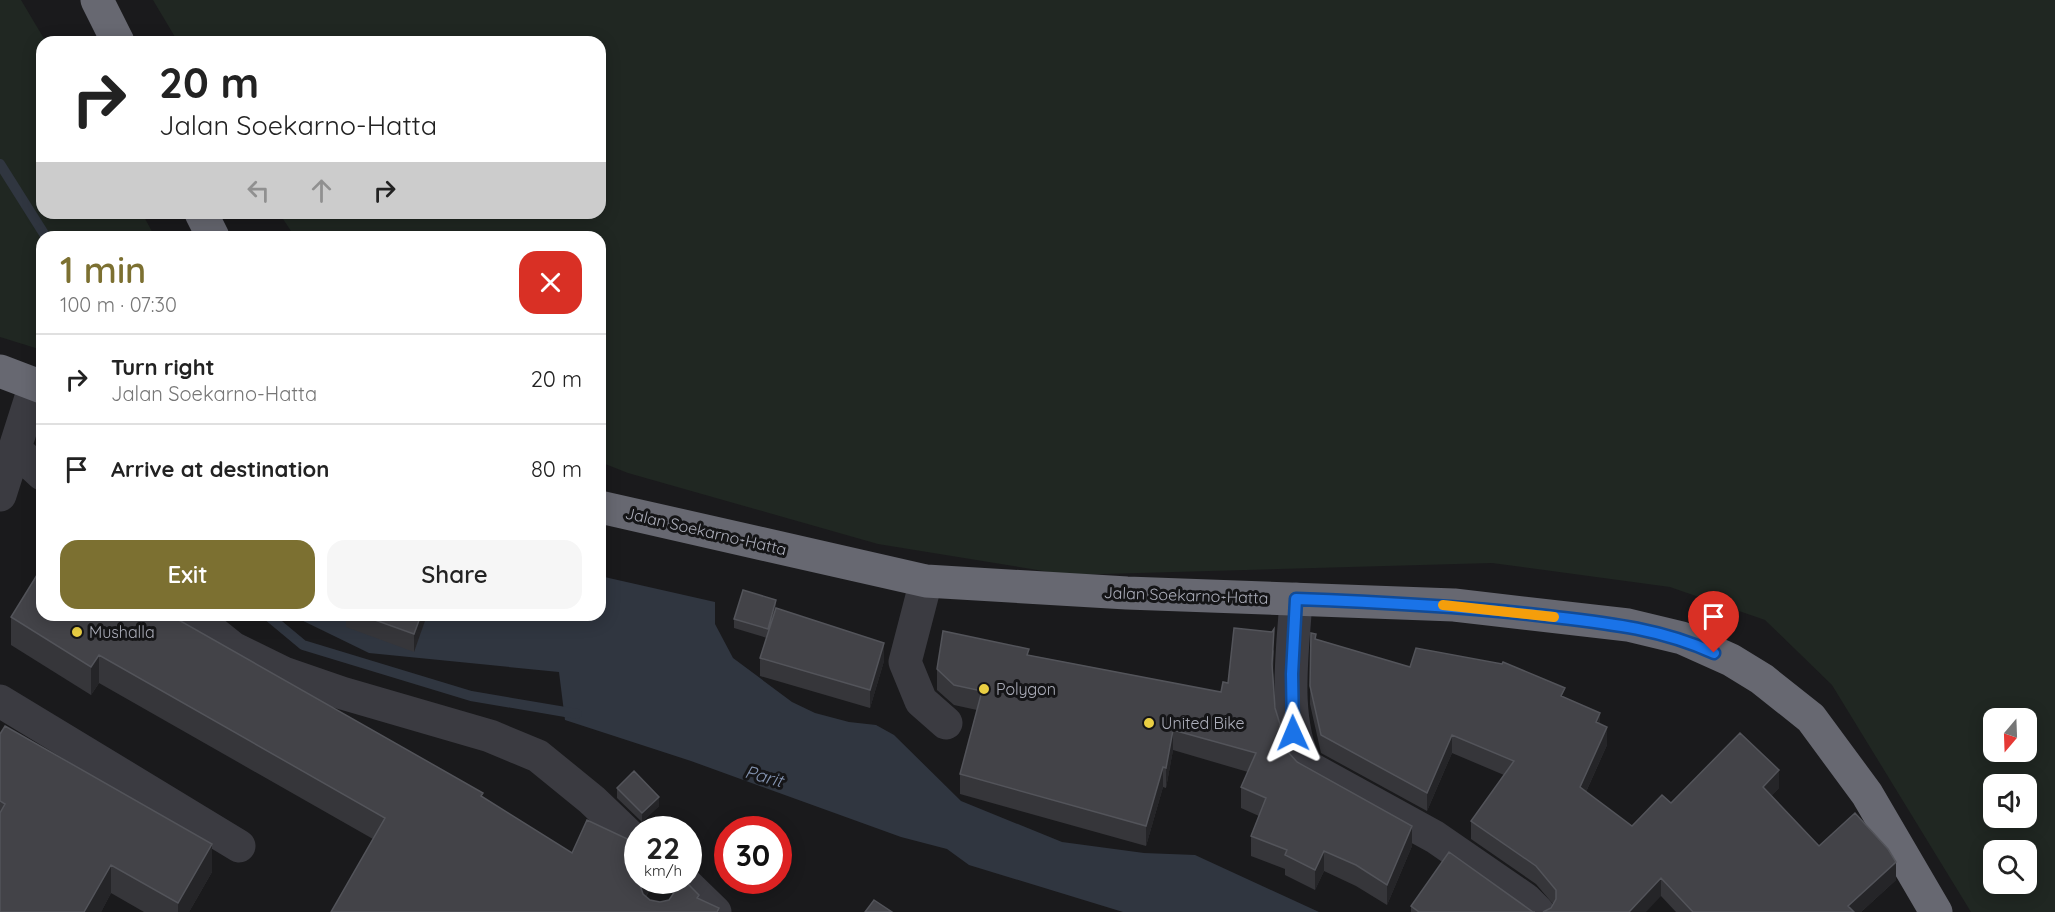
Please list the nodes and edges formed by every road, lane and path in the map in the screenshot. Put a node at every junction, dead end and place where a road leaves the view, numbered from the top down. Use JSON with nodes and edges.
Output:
{"nodes":[{"id":1,"x":97,"y":0,"type":"edge"},
{"id":2,"x":115,"y":36,"type":"edge"},
{"id":3,"x":0,"y":371,"type":"edge"},
{"id":4,"x":36,"y":385,"type":"edge"},
{"id":5,"x":36,"y":394,"type":"edge"},
{"id":6,"x":15,"y":448,"type":"junction"},
{"id":7,"x":36,"y":468,"type":"edge"},
{"id":8,"x":0,"y":495,"type":"edge"},
{"id":9,"x":606,"y":508,"type":"edge"},
{"id":10,"x":926,"y":581,"type":"junction"},
{"id":11,"x":1296,"y":599,"type":"junction"},
{"id":12,"x":200,"y":621,"type":"edge"},
{"id":13,"x":0,"y":701,"type":"edge"},
{"id":14,"x":946,"y":723,"type":"dead end"},
{"id":15,"x":624,"y":831,"type":"edge"},
{"id":16,"x":239,"y":846,"type":"dead end"},
{"id":17,"x":684,"y":894,"type":"edge"},
{"id":18,"x":716,"y":912,"type":"edge"},
{"id":19,"x":1538,"y":912,"type":"edge"},
{"id":20,"x":1936,"y":912,"type":"edge"}],
"edges":[{"from":1,"to":2,"type":"highway"},
{"from":3,"to":4,"type":"highway"},
{"from":5,"to":6,"type":"street"},
{"from":6,"to":7,"type":"street"},
{"from":6,"to":8,"type":"street"},
{"from":9,"to":10,"type":"highway","name":"Jalan Soekarno-Hatta"},
{"from":10,"to":11,"type":"highway","name":"Jalan Soekarno-Hatta"},
{"from":10,"to":14,"type":"street"},
{"from":11,"to":19,"type":"street"},
{"from":11,"to":20,"type":"highway","name":"Jalan Soekarno-Hatta"},
{"from":12,"to":15,"type":"street"},
{"from":13,"to":16,"type":"street"},
{"from":17,"to":18,"type":"street"}]}
